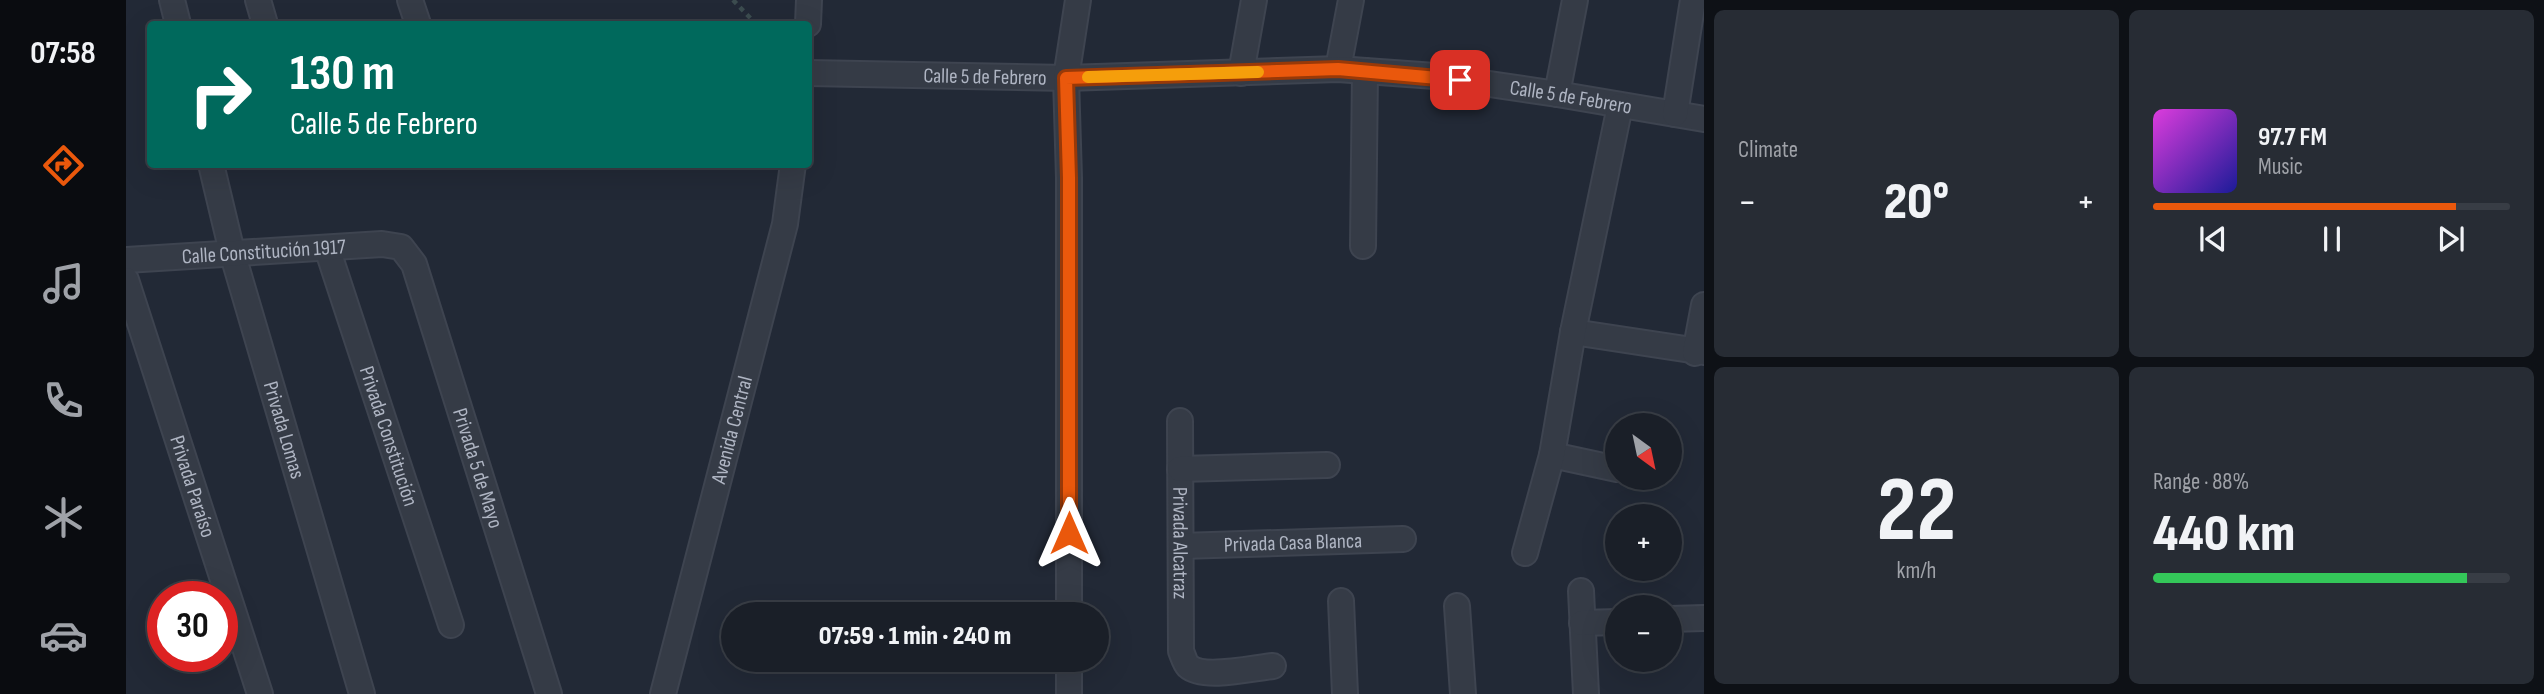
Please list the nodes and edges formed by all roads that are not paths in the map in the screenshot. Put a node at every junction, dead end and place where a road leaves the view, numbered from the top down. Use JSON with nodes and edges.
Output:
{"nodes":[{"id":1,"x":172,"y":0,"type":"edge"},
{"id":2,"x":258,"y":0,"type":"edge"},
{"id":3,"x":809,"y":0,"type":"edge"},
{"id":4,"x":1077,"y":0,"type":"edge"},
{"id":5,"x":1254,"y":0,"type":"edge"},
{"id":6,"x":1351,"y":0,"type":"edge"},
{"id":7,"x":1575,"y":0,"type":"edge"},
{"id":8,"x":1693,"y":0,"type":"edge"},
{"id":9,"x":177,"y":21,"type":"edge"},
{"id":10,"x":264,"y":21,"type":"edge"},
{"id":11,"x":808,"y":21,"type":"edge"},
{"id":12,"x":1338,"y":69,"type":"junction"},
{"id":13,"x":1365,"y":71,"type":"junction"},
{"id":14,"x":812,"y":73,"type":"edge"},
{"id":15,"x":1241,"y":73,"type":"junction"},
{"id":16,"x":1066,"y":78,"type":"junction"},
{"id":17,"x":1557,"y":94,"type":"junction"},
{"id":18,"x":1620,"y":106,"type":"junction"},
{"id":19,"x":1675,"y":114,"type":"junction"},
{"id":20,"x":1704,"y":119,"type":"edge"},
{"id":21,"x":212,"y":168,"type":"edge"},
{"id":22,"x":792,"y":168,"type":"edge"},
{"id":23,"x":1363,"y":246,"type":"dead end"},
{"id":24,"x":401,"y":247,"type":"joint"},
{"id":25,"x":327,"y":248,"type":"junction"},
{"id":26,"x":232,"y":252,"type":"junction"},
{"id":27,"x":126,"y":260,"type":"edge"},
{"id":28,"x":126,"y":280,"type":"edge"},
{"id":29,"x":1704,"y":305,"type":"edge"},
{"id":30,"x":1573,"y":332,"type":"junction"},
{"id":31,"x":1699,"y":352,"type":"edge"},
{"id":32,"x":1180,"y":421,"type":"dead end"},
{"id":33,"x":1552,"y":455,"type":"junction"},
{"id":34,"x":1327,"y":465,"type":"dead end"},
{"id":35,"x":1605,"y":466,"type":"edge"},
{"id":36,"x":1180,"y":469,"type":"junction"},
{"id":37,"x":1403,"y":539,"type":"dead end"},
{"id":38,"x":1181,"y":546,"type":"junction"},
{"id":39,"x":1525,"y":553,"type":"dead end"},
{"id":40,"x":1581,"y":591,"type":"dead end"},
{"id":41,"x":1341,"y":601,"type":"dead end"},
{"id":42,"x":1069,"y":602,"type":"edge"},
{"id":43,"x":1457,"y":606,"type":"dead end"},
{"id":44,"x":1704,"y":618,"type":"edge"},
{"id":45,"x":1682,"y":619,"type":"edge"},
{"id":46,"x":1605,"y":622,"type":"edge"},
{"id":47,"x":1582,"y":623,"type":"junction"},
{"id":48,"x":451,"y":625,"type":"dead end"},
{"id":49,"x":1273,"y":666,"type":"dead end"},
{"id":50,"x":1069,"y":672,"type":"edge"},
{"id":51,"x":1220,"y":683,"type":"edge"},
{"id":52,"x":260,"y":694,"type":"edge"},
{"id":53,"x":362,"y":694,"type":"edge"},
{"id":54,"x":549,"y":694,"type":"edge"},
{"id":55,"x":663,"y":694,"type":"edge"},
{"id":56,"x":1069,"y":694,"type":"edge"},
{"id":57,"x":1345,"y":694,"type":"edge"},
{"id":58,"x":1463,"y":694,"type":"edge"},
{"id":59,"x":1586,"y":694,"type":"edge"}],
"edges":[{"from":1,"to":9,"type":"street"},
{"from":2,"to":10,"type":"street"},
{"from":3,"to":11,"type":"street"},
{"from":4,"to":16,"type":"street"},
{"from":5,"to":15,"type":"street"},
{"from":6,"to":12,"type":"street"},
{"from":7,"to":17,"type":"street"},
{"from":8,"to":19,"type":"street"},
{"from":12,"to":13,"type":"street","name":"Calle 5 de Febrero"},
{"from":12,"to":15,"type":"street","name":"Calle 5 de Febrero"},
{"from":13,"to":17,"type":"street","name":"Calle 5 de Febrero"},
{"from":13,"to":23,"type":"street"},
{"from":14,"to":16,"type":"street","name":"Calle 5 de Febrero"},
{"from":15,"to":16,"type":"street","name":"Calle 5 de Febrero"},
{"from":16,"to":42,"type":"street"},
{"from":17,"to":18,"type":"street","name":"Calle 5 de Febrero"},
{"from":18,"to":19,"type":"street","name":"Calle 5 de Febrero"},
{"from":18,"to":30,"type":"street"},
{"from":19,"to":20,"type":"street","name":"Calle 5 de Febrero"},
{"from":21,"to":26,"type":"street","name":"Privada Lomas"},
{"from":22,"to":55,"type":"street","name":"Avenida Central"},
{"from":24,"to":25,"type":"street","name":"Calle Constitución 1917"},
{"from":24,"to":54,"type":"street","name":"Privada 5 de Mayo"},
{"from":25,"to":26,"type":"street","name":"Calle Constitución 1917"},
{"from":25,"to":48,"type":"street","name":"Privada Constitución"},
{"from":26,"to":27,"type":"street","name":"Calle Constitución 1917"},
{"from":26,"to":53,"type":"street","name":"Privada Lomas"},
{"from":28,"to":52,"type":"street","name":"Privada Paraíso"},
{"from":29,"to":31,"type":"street"},
{"from":30,"to":31,"type":"street"},
{"from":30,"to":33,"type":"street"},
{"from":32,"to":36,"type":"street","name":"Privada Alcatraz"},
{"from":33,"to":35,"type":"street"},
{"from":33,"to":39,"type":"street"},
{"from":34,"to":36,"type":"street"},
{"from":36,"to":38,"type":"street","name":"Privada Alcatraz"},
{"from":37,"to":38,"type":"street","name":"Privada Casa Blanca"},
{"from":38,"to":51,"type":"street","name":"Privada Alcatraz"},
{"from":40,"to":47,"type":"street"},
{"from":41,"to":57,"type":"street"},
{"from":43,"to":58,"type":"street"},
{"from":44,"to":45,"type":"street"},
{"from":46,"to":47,"type":"street"},
{"from":47,"to":59,"type":"street"},
{"from":49,"to":51,"type":"street"},
{"from":50,"to":56,"type":"street"}]}
